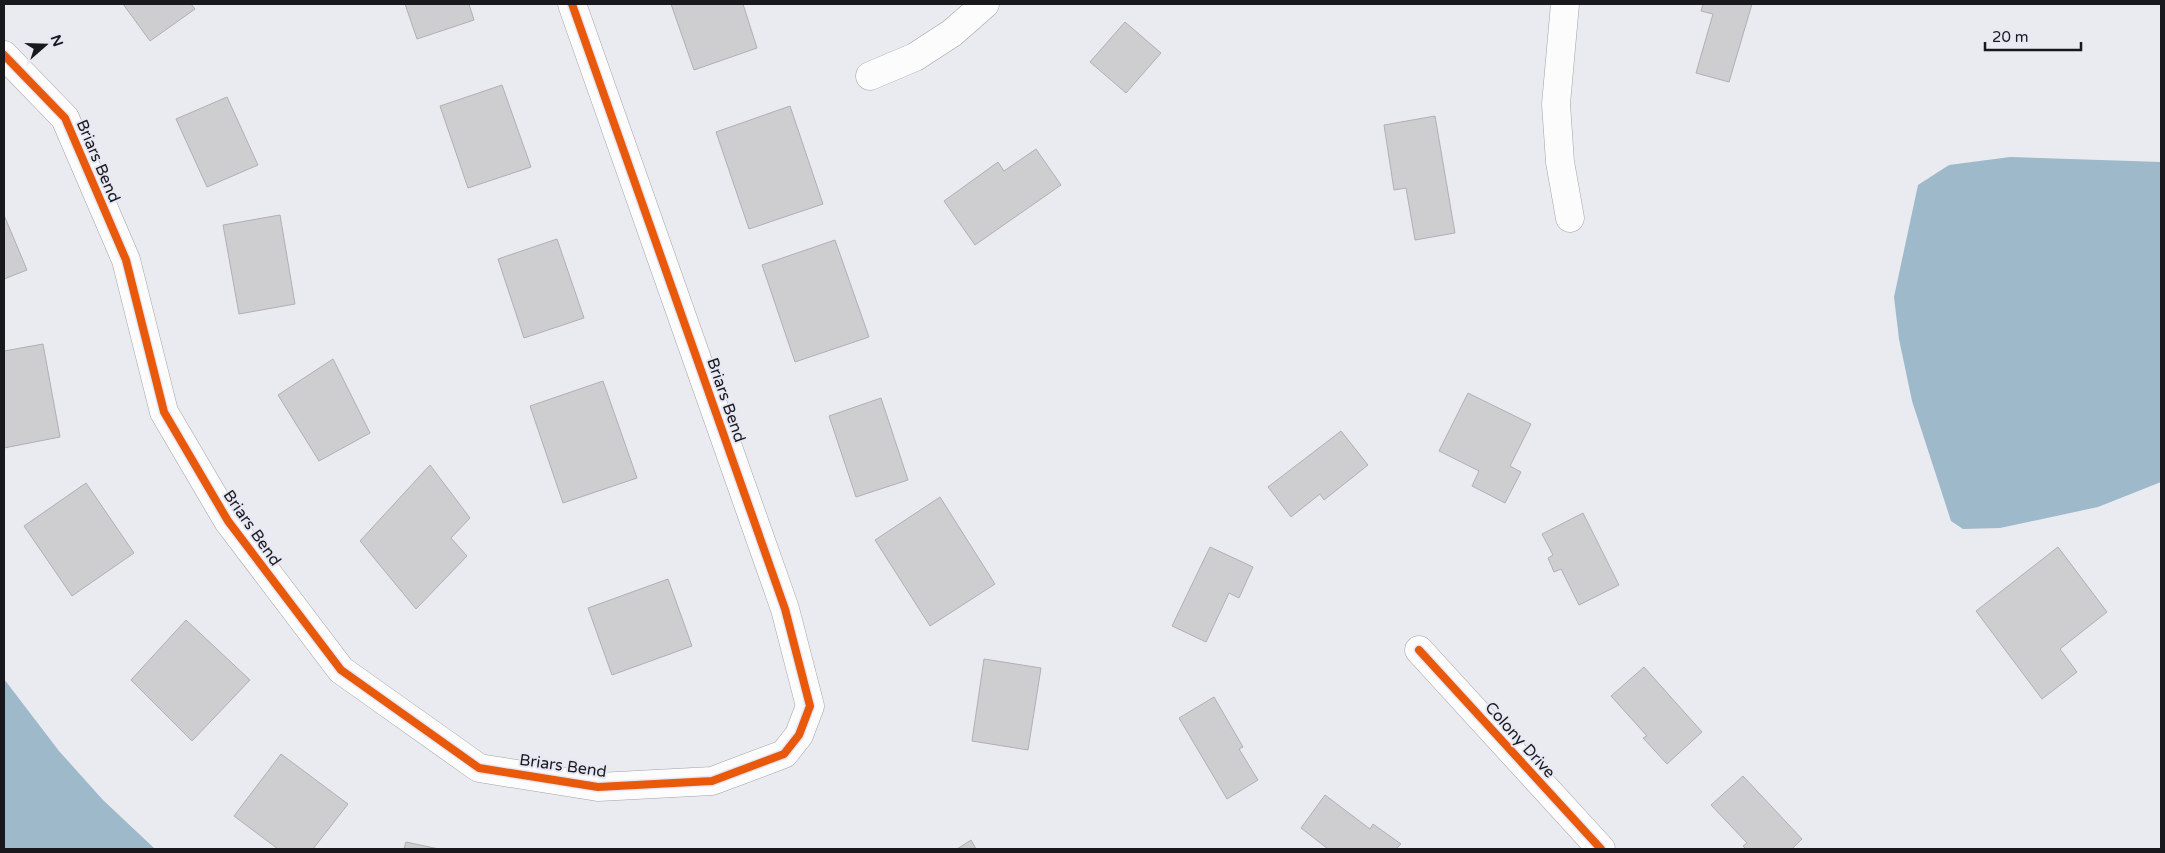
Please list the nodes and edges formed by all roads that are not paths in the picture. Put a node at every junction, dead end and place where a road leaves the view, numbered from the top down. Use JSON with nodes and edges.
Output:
{"nodes":[{"id":1,"x":572,"y":4,"type":"edge"},
{"id":2,"x":984,"y":4,"type":"edge"},
{"id":3,"x":1564,"y":4,"type":"edge"},
{"id":4,"x":4,"y":55,"type":"edge"},
{"id":5,"x":870,"y":76,"type":"dead end"},
{"id":6,"x":1570,"y":218,"type":"dead end"},
{"id":7,"x":1419,"y":650,"type":"dead end"},
{"id":8,"x":1601,"y":849,"type":"edge"}],
"edges":[{"from":1,"to":4,"type":"street","name":"Briars Bend"},
{"from":2,"to":5,"type":"street"},
{"from":3,"to":6,"type":"street"},
{"from":7,"to":8,"type":"street","name":"Colony Drive"}]}
